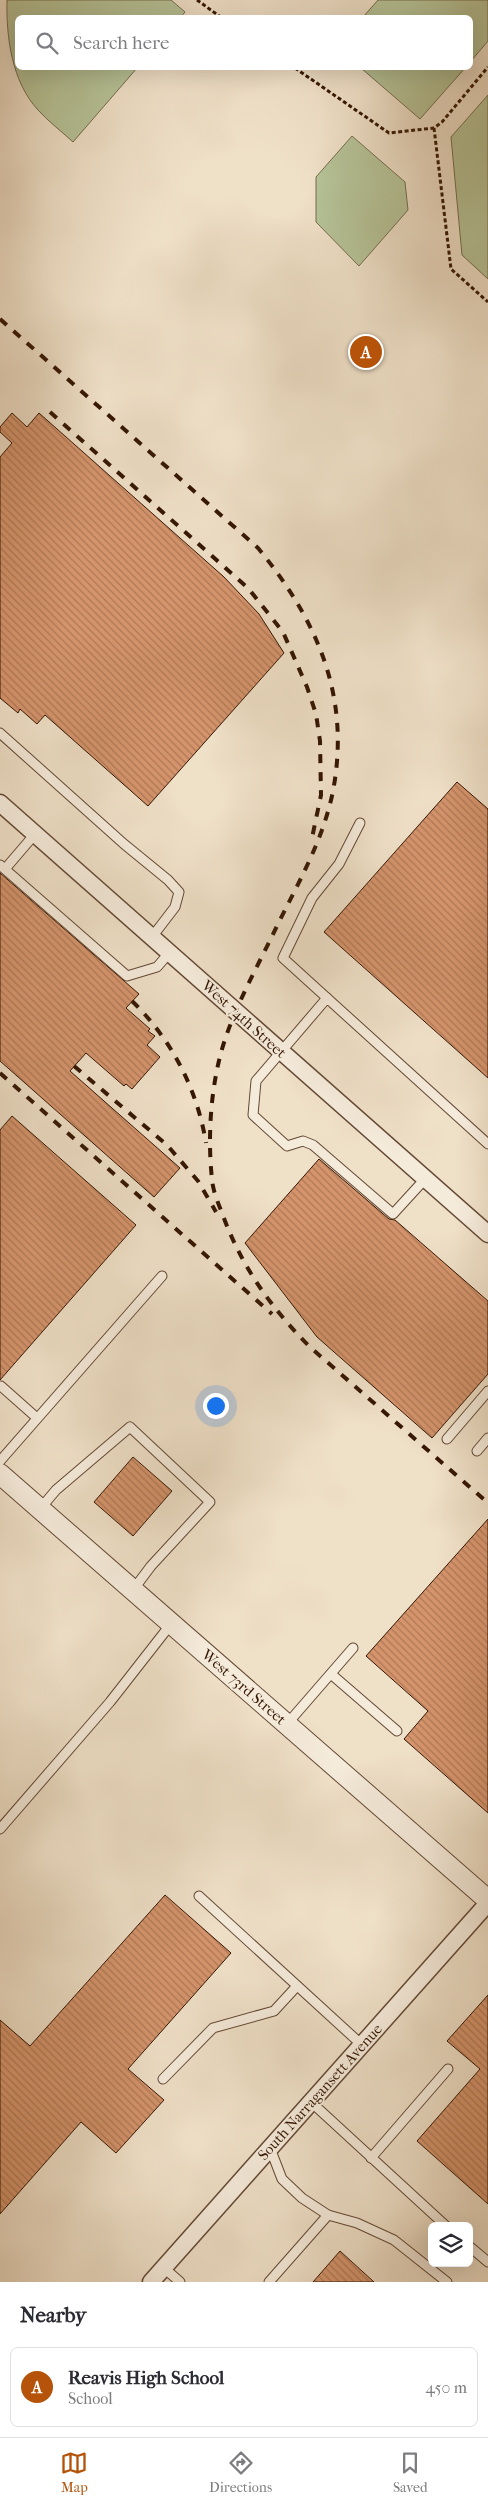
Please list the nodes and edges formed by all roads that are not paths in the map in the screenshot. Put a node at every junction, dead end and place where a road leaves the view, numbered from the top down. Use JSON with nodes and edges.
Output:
{"nodes":[{"id":1,"x":0,"y":733,"type":"edge"},
{"id":2,"x":0,"y":803,"type":"edge"},
{"id":3,"x":360,"y":823,"type":"dead end"},
{"id":4,"x":36,"y":834,"type":"junction"},
{"id":5,"x":2,"y":867,"type":"edge"},
{"id":6,"x":152,"y":937,"type":"junction"},
{"id":7,"x":170,"y":952,"type":"junction"},
{"id":8,"x":327,"y":998,"type":"junction"},
{"id":9,"x":281,"y":1052,"type":"junction"},
{"id":10,"x":488,"y":1144,"type":"edge"},
{"id":11,"x":425,"y":1179,"type":"junction"},
{"id":12,"x":488,"y":1234,"type":"edge"},
{"id":13,"x":162,"y":1276,"type":"dead end"},
{"id":14,"x":2,"y":1386,"type":"dead end"},
{"id":15,"x":488,"y":1391,"type":"edge"},
{"id":16,"x":38,"y":1418,"type":"junction"},
{"id":17,"x":488,"y":1438,"type":"edge"},
{"id":18,"x":447,"y":1439,"type":"dead end"},
{"id":19,"x":477,"y":1451,"type":"dead end"},
{"id":20,"x":0,"y":1461,"type":"edge"},
{"id":21,"x":0,"y":1474,"type":"edge"},
{"id":22,"x":40,"y":1509,"type":"junction"},
{"id":23,"x":133,"y":1590,"type":"junction"},
{"id":24,"x":171,"y":1623,"type":"junction"},
{"id":25,"x":352,"y":1648,"type":"dead end"},
{"id":26,"x":331,"y":1674,"type":"junction"},
{"id":27,"x":287,"y":1724,"type":"junction"},
{"id":28,"x":397,"y":1731,"type":"dead end"},
{"id":29,"x":0,"y":1829,"type":"edge"},
{"id":30,"x":199,"y":1896,"type":"dead end"},
{"id":31,"x":488,"y":1901,"type":"edge"},
{"id":32,"x":298,"y":1986,"type":"junction"},
{"id":33,"x":362,"y":2045,"type":"junction"},
{"id":34,"x":448,"y":2069,"type":"dead end"},
{"id":35,"x":163,"y":2079,"type":"dead end"},
{"id":36,"x":311,"y":2102,"type":"junction"},
{"id":37,"x":270,"y":2148,"type":"junction"},
{"id":38,"x":371,"y":2158,"type":"junction"},
{"id":39,"x":328,"y":2215,"type":"junction"},
{"id":40,"x":442,"y":2222,"type":"edge"},
{"id":41,"x":473,"y":2249,"type":"edge"},
{"id":42,"x":488,"y":2262,"type":"edge"},
{"id":43,"x":164,"y":2268,"type":"junction"},
{"id":44,"x":151,"y":2282,"type":"edge"},
{"id":45,"x":180,"y":2282,"type":"edge"},
{"id":46,"x":269,"y":2282,"type":"edge"},
{"id":47,"x":447,"y":2282,"type":"edge"}],
"edges":[{"from":1,"to":6,"type":"lane"},
{"from":2,"to":4,"type":"street","name":"West 74th Street"},
{"from":3,"to":8,"type":"lane"},
{"from":4,"to":5,"type":"lane"},
{"from":4,"to":6,"type":"street","name":"West 74th Street"},
{"from":5,"to":7,"type":"lane"},
{"from":6,"to":7,"type":"street","name":"West 74th Street"},
{"from":7,"to":9,"type":"street","name":"West 74th Street"},
{"from":8,"to":9,"type":"lane"},
{"from":8,"to":10,"type":"lane"},
{"from":9,"to":11,"type":"street","name":"West 74th Street"},
{"from":9,"to":11,"type":"lane"},
{"from":11,"to":12,"type":"street","name":"West 74th Street"},
{"from":13,"to":16,"type":"lane"},
{"from":14,"to":16,"type":"lane"},
{"from":15,"to":18,"type":"lane"},
{"from":16,"to":20,"type":"lane"},
{"from":17,"to":19,"type":"lane"},
{"from":21,"to":22,"type":"street","name":"West 73rd Street"},
{"from":22,"to":23,"type":"street","name":"West 73rd Street"},
{"from":22,"to":23,"type":"lane"},
{"from":23,"to":24,"type":"street","name":"West 73rd Street"},
{"from":24,"to":27,"type":"street","name":"West 73rd Street"},
{"from":24,"to":29,"type":"lane"},
{"from":25,"to":26,"type":"lane"},
{"from":26,"to":27,"type":"lane"},
{"from":26,"to":28,"type":"lane"},
{"from":27,"to":31,"type":"street","name":"West 73rd Street"},
{"from":30,"to":32,"type":"lane"},
{"from":31,"to":33,"type":"street","name":"South Narragansett Avenue"},
{"from":32,"to":33,"type":"lane"},
{"from":32,"to":35,"type":"lane"},
{"from":33,"to":36,"type":"street","name":"South Narragansett Avenue"},
{"from":34,"to":38,"type":"lane"},
{"from":36,"to":37,"type":"street","name":"South Narragansett Avenue"},
{"from":36,"to":38,"type":"lane"},
{"from":37,"to":39,"type":"lane"},
{"from":37,"to":43,"type":"street","name":"South Narragansett Avenue"},
{"from":38,"to":40,"type":"lane"},
{"from":39,"to":46,"type":"lane"},
{"from":39,"to":47,"type":"lane"},
{"from":41,"to":42,"type":"lane"},
{"from":43,"to":44,"type":"street","name":"South Narragansett Avenue"},
{"from":43,"to":45,"type":"lane"}]}
